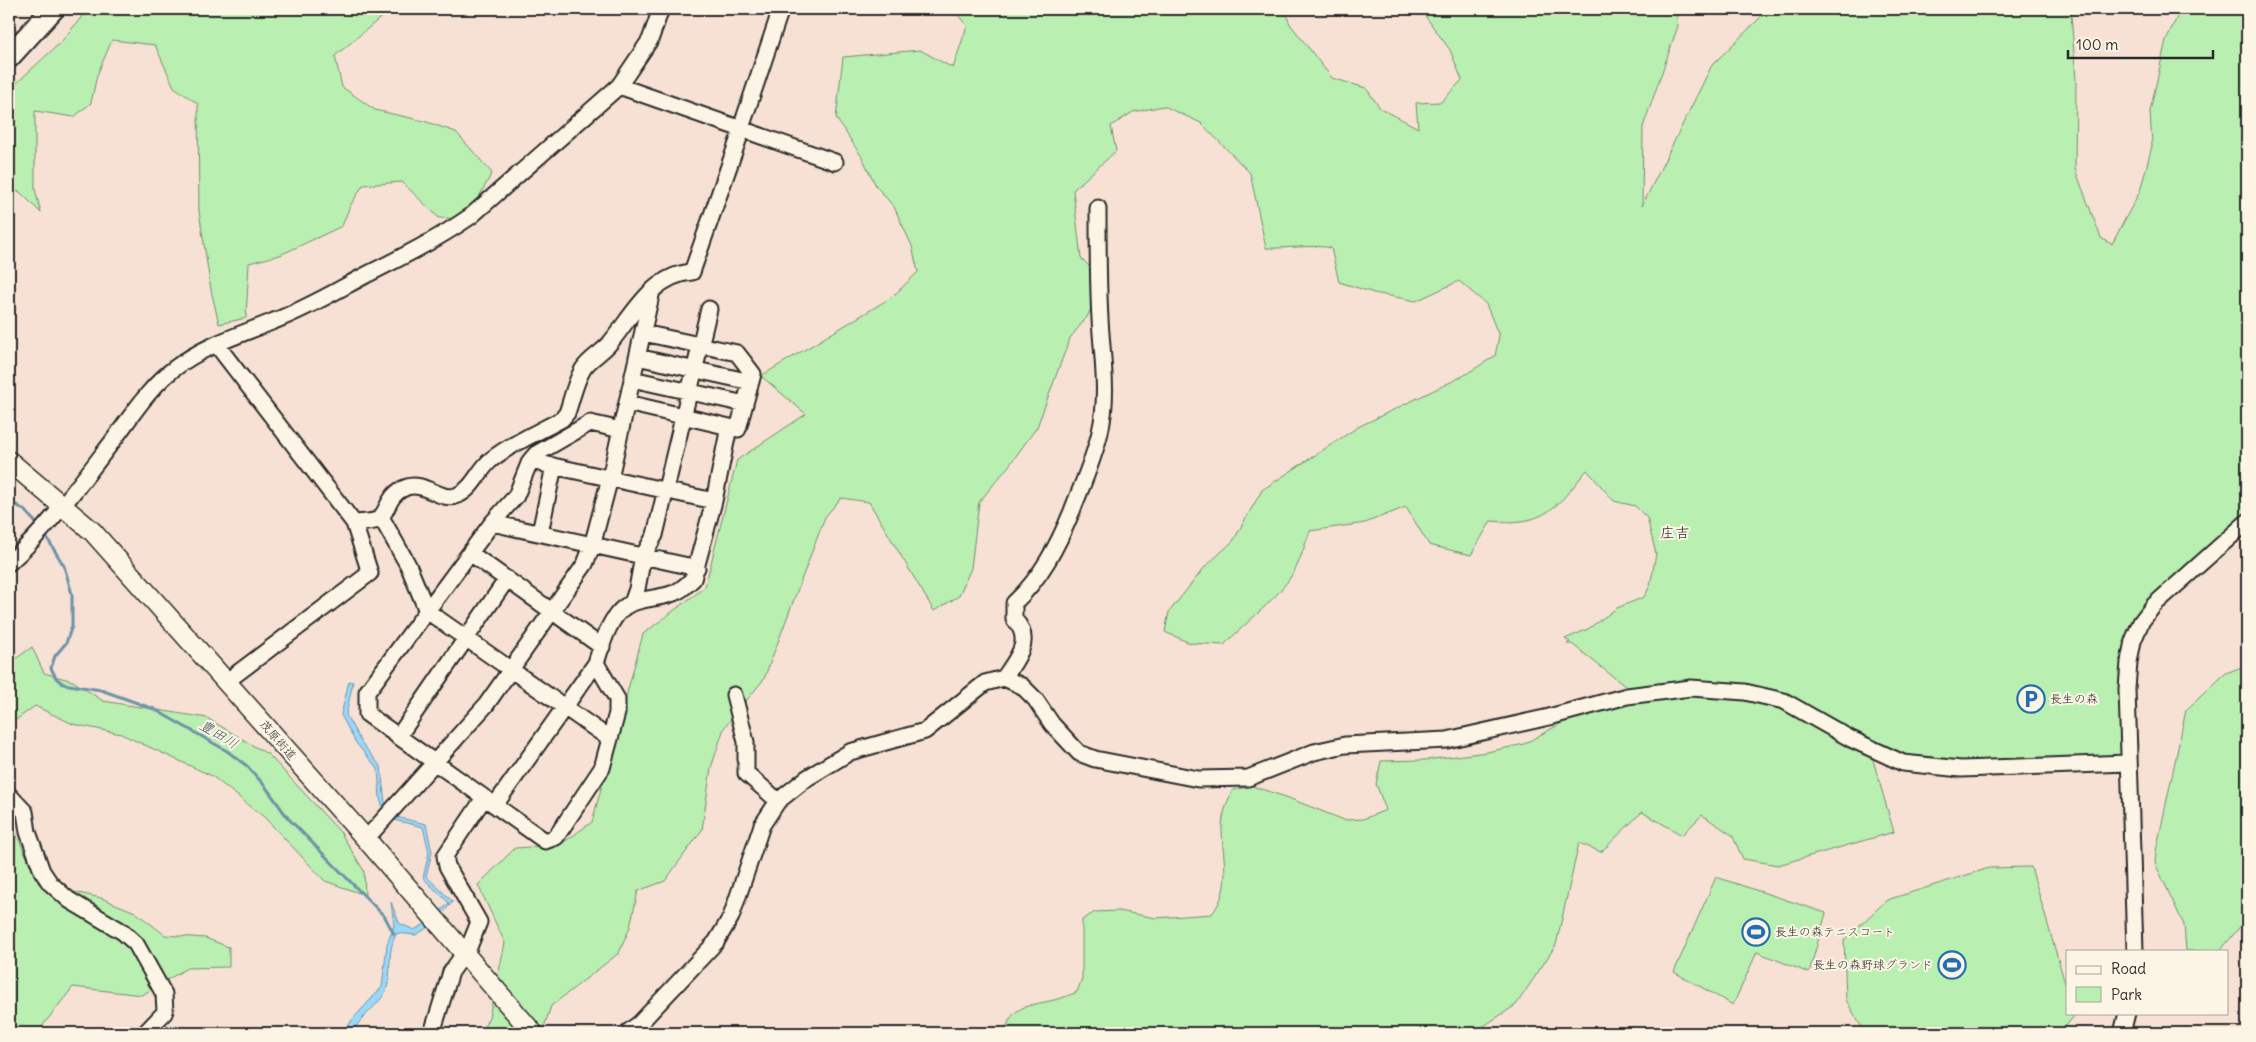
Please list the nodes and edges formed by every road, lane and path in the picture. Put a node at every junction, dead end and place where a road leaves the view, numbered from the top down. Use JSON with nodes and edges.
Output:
{"nodes":[{"id":1,"x":53,"y":9,"type":"edge"},
{"id":2,"x":661,"y":9,"type":"edge"},
{"id":3,"x":781,"y":9,"type":"edge"},
{"id":4,"x":9,"y":57,"type":"edge"},
{"id":5,"x":619,"y":86,"type":"junction"},
{"id":6,"x":742,"y":129,"type":"junction"},
{"id":7,"x":835,"y":162,"type":"dead end"},
{"id":8,"x":1098,"y":208,"type":"dead end"},
{"id":9,"x":652,"y":291,"type":"junction"},
{"id":10,"x":709,"y":309,"type":"dead end"},
{"id":11,"x":643,"y":332,"type":"junction"},
{"id":12,"x":216,"y":344,"type":"junction"},
{"id":13,"x":699,"y":346,"type":"junction"},
{"id":14,"x":637,"y":357,"type":"junction"},
{"id":15,"x":694,"y":369,"type":"junction"},
{"id":16,"x":632,"y":379,"type":"junction"},
{"id":17,"x":751,"y":382,"type":"junction"},
{"id":18,"x":690,"y":391,"type":"junction"},
{"id":19,"x":627,"y":403,"type":"junction"},
{"id":20,"x":744,"y":404,"type":"junction"},
{"id":21,"x":683,"y":416,"type":"junction"},
{"id":22,"x":729,"y":427,"type":"junction"},
{"id":23,"x":621,"y":430,"type":"junction"},
{"id":24,"x":9,"y":461,"type":"edge"},
{"id":25,"x":530,"y":461,"type":"junction"},
{"id":26,"x":554,"y":466,"type":"junction"},
{"id":27,"x":610,"y":478,"type":"junction"},
{"id":28,"x":666,"y":490,"type":"junction"},
{"id":29,"x":714,"y":500,"type":"junction"},
{"id":30,"x":64,"y":506,"type":"junction"},
{"id":31,"x":380,"y":517,"type":"junction"},
{"id":32,"x":2247,"y":522,"type":"edge"},
{"id":33,"x":354,"y":523,"type":"junction"},
{"id":34,"x":492,"y":523,"type":"junction"},
{"id":35,"x":540,"y":533,"type":"junction"},
{"id":36,"x":592,"y":546,"type":"junction"},
{"id":37,"x":470,"y":553,"type":"junction"},
{"id":38,"x":643,"y":556,"type":"junction"},
{"id":39,"x":9,"y":563,"type":"edge"},
{"id":40,"x":698,"y":568,"type":"junction"},
{"id":41,"x":508,"y":579,"type":"junction"},
{"id":42,"x":632,"y":603,"type":"junction"},
{"id":43,"x":427,"y":611,"type":"junction"},
{"id":44,"x":552,"y":612,"type":"junction"},
{"id":45,"x":466,"y":639,"type":"junction"},
{"id":46,"x":602,"y":647,"type":"junction"},
{"id":47,"x":596,"y":663,"type":"junction"},
{"id":48,"x":512,"y":670,"type":"junction"},
{"id":49,"x":1004,"y":678,"type":"junction"},
{"id":50,"x":227,"y":681,"type":"junction"},
{"id":51,"x":734,"y":694,"type":"dead end"},
{"id":52,"x":563,"y":708,"type":"junction"},
{"id":53,"x":398,"y":737,"type":"junction"},
{"id":54,"x":610,"y":739,"type":"junction"},
{"id":55,"x":434,"y":763,"type":"junction"},
{"id":56,"x":2128,"y":763,"type":"junction"},
{"id":57,"x":9,"y":795,"type":"edge"},
{"id":58,"x":490,"y":801,"type":"junction"},
{"id":59,"x":778,"y":801,"type":"junction"},
{"id":60,"x":366,"y":839,"type":"junction"},
{"id":61,"x":2135,"y":950,"type":"edge"},
{"id":62,"x":464,"y":952,"type":"junction"},
{"id":63,"x":2128,"y":1014,"type":"edge"},
{"id":64,"x":145,"y":1033,"type":"edge"},
{"id":65,"x":432,"y":1033,"type":"edge"},
{"id":66,"x":534,"y":1033,"type":"edge"},
{"id":67,"x":627,"y":1033,"type":"edge"},
{"id":68,"x":2122,"y":1033,"type":"edge"}],
"edges":[{"from":1,"to":4,"type":"highway"},
{"from":2,"to":5,"type":"street"},
{"from":3,"to":6,"type":"street"},
{"from":5,"to":6,"type":"street"},
{"from":5,"to":12,"type":"street"},
{"from":6,"to":7,"type":"street"},
{"from":6,"to":9,"type":"street"},
{"from":8,"to":49,"type":"street"},
{"from":9,"to":11,"type":"street"},
{"from":9,"to":31,"type":"street"},
{"from":10,"to":13,"type":"street"},
{"from":11,"to":13,"type":"street"},
{"from":11,"to":14,"type":"street"},
{"from":12,"to":30,"type":"street"},
{"from":12,"to":33,"type":"street"},
{"from":13,"to":15,"type":"street"},
{"from":13,"to":17,"type":"street"},
{"from":14,"to":15,"type":"street"},
{"from":14,"to":16,"type":"street"},
{"from":15,"to":17,"type":"street"},
{"from":15,"to":18,"type":"street"},
{"from":16,"to":18,"type":"street"},
{"from":16,"to":19,"type":"street"},
{"from":17,"to":20,"type":"street"},
{"from":18,"to":20,"type":"street"},
{"from":18,"to":21,"type":"street"},
{"from":19,"to":21,"type":"street"},
{"from":19,"to":23,"type":"street"},
{"from":20,"to":22,"type":"street"},
{"from":21,"to":22,"type":"street"},
{"from":21,"to":28,"type":"street"},
{"from":22,"to":29,"type":"street"},
{"from":23,"to":25,"type":"street"},
{"from":23,"to":27,"type":"street"},
{"from":24,"to":30,"type":"main road","name":"茂原街道"},
{"from":25,"to":26,"type":"street"},
{"from":25,"to":34,"type":"street"},
{"from":26,"to":27,"type":"street"},
{"from":26,"to":35,"type":"street"},
{"from":27,"to":28,"type":"street"},
{"from":27,"to":36,"type":"street"},
{"from":28,"to":29,"type":"street"},
{"from":28,"to":38,"type":"street"},
{"from":29,"to":40,"type":"street"},
{"from":30,"to":39,"type":"street"},
{"from":30,"to":50,"type":"main road","name":"茂原街道"},
{"from":31,"to":33,"type":"street"},
{"from":31,"to":43,"type":"street"},
{"from":32,"to":56,"type":"street"},
{"from":33,"to":50,"type":"street"},
{"from":34,"to":35,"type":"street"},
{"from":34,"to":37,"type":"street"},
{"from":35,"to":36,"type":"street"},
{"from":36,"to":38,"type":"street"},
{"from":36,"to":44,"type":"street"},
{"from":37,"to":41,"type":"street"},
{"from":37,"to":43,"type":"street"},
{"from":38,"to":40,"type":"street"},
{"from":38,"to":42,"type":"street"},
{"from":40,"to":42,"type":"street"},
{"from":41,"to":44,"type":"street"},
{"from":41,"to":45,"type":"street"},
{"from":42,"to":46,"type":"street"},
{"from":43,"to":45,"type":"street"},
{"from":43,"to":53,"type":"street"},
{"from":44,"to":46,"type":"street"},
{"from":44,"to":48,"type":"street"},
{"from":45,"to":48,"type":"street"},
{"from":45,"to":53,"type":"street"},
{"from":46,"to":47,"type":"street"},
{"from":47,"to":52,"type":"street"},
{"from":47,"to":54,"type":"street"},
{"from":48,"to":52,"type":"street"},
{"from":48,"to":55,"type":"street"},
{"from":49,"to":56,"type":"street"},
{"from":49,"to":59,"type":"street"},
{"from":50,"to":60,"type":"main road","name":"茂原街道"},
{"from":51,"to":59,"type":"street"},
{"from":52,"to":54,"type":"street"},
{"from":52,"to":58,"type":"street"},
{"from":53,"to":55,"type":"street"},
{"from":54,"to":58,"type":"street"},
{"from":55,"to":58,"type":"street"},
{"from":55,"to":60,"type":"street"},
{"from":56,"to":61,"type":"street"},
{"from":57,"to":64,"type":"street"},
{"from":58,"to":62,"type":"street"},
{"from":59,"to":67,"type":"street"},
{"from":60,"to":62,"type":"main road","name":"茂原街道"},
{"from":62,"to":65,"type":"street"},
{"from":62,"to":66,"type":"main road","name":"茂原街道"},
{"from":63,"to":68,"type":"street"}]}
